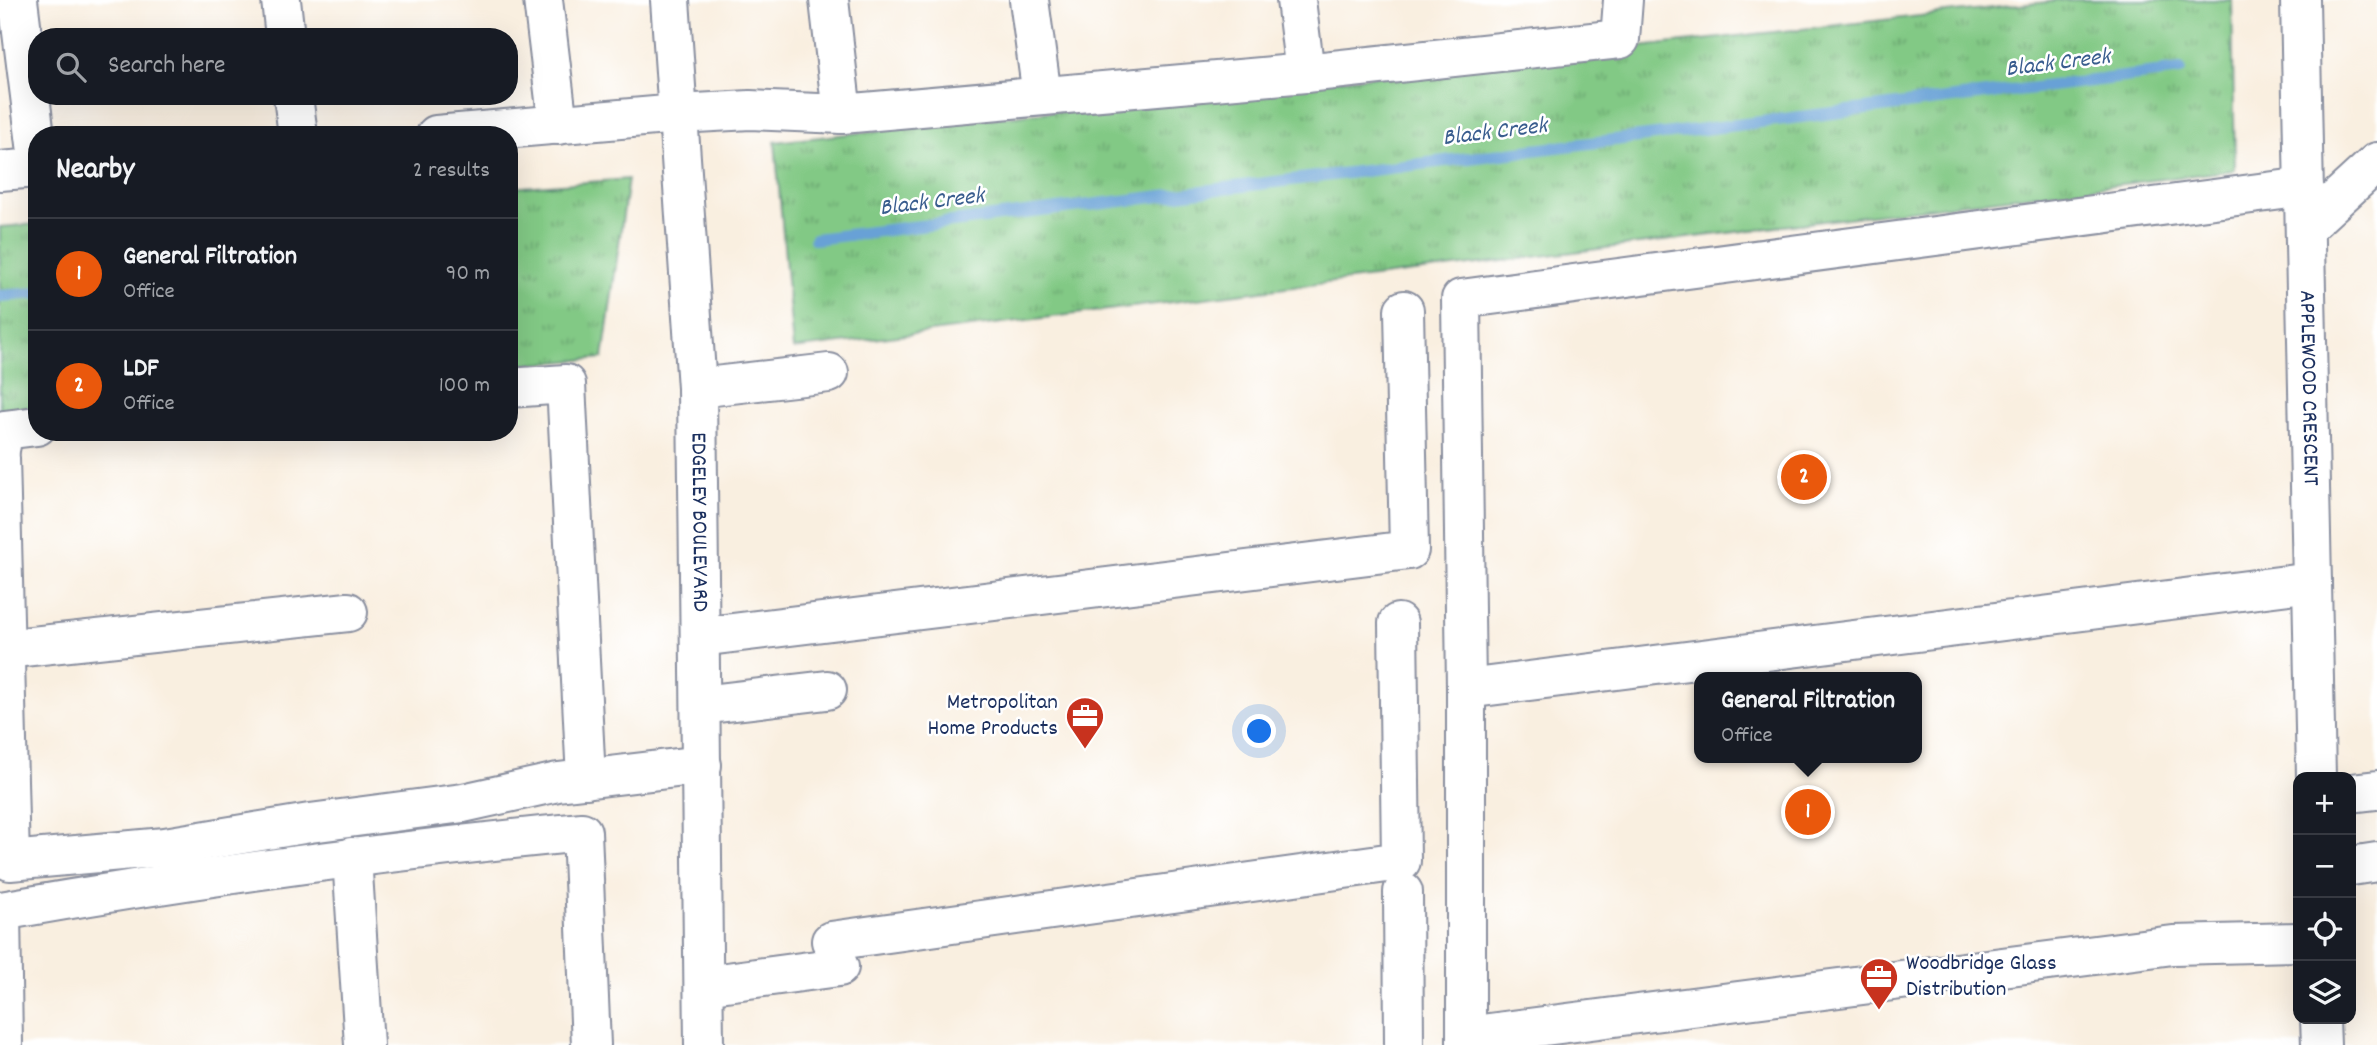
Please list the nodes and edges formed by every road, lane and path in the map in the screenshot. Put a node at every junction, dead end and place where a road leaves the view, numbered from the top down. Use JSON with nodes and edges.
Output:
{"nodes":[{"id":1,"x":18,"y":0,"type":"edge"},
{"id":2,"x":281,"y":0,"type":"edge"},
{"id":3,"x":543,"y":0,"type":"edge"},
{"id":4,"x":670,"y":0,"type":"edge"},
{"id":5,"x":829,"y":0,"type":"edge"},
{"id":6,"x":1029,"y":0,"type":"edge"},
{"id":7,"x":1296,"y":0,"type":"edge"},
{"id":8,"x":1623,"y":0,"type":"edge"},
{"id":9,"x":2301,"y":0,"type":"edge"},
{"id":10,"x":284,"y":28,"type":"edge"},
{"id":11,"x":1305,"y":73,"type":"junction"},
{"id":12,"x":28,"y":80,"type":"edge"},
{"id":13,"x":1042,"y":96,"type":"junction"},
{"id":14,"x":31,"y":105,"type":"edge"},
{"id":15,"x":294,"y":105,"type":"edge"},
{"id":16,"x":678,"y":114,"type":"junction"},
{"id":17,"x":842,"y":114,"type":"junction"},
{"id":18,"x":558,"y":125,"type":"junction"},
{"id":19,"x":34,"y":126,"type":"edge"},
{"id":20,"x":297,"y":126,"type":"edge"},
{"id":21,"x":518,"y":128,"type":"edge"},
{"id":22,"x":2377,"y":162,"type":"edge"},
{"id":23,"x":28,"y":169,"type":"edge"},
{"id":24,"x":0,"y":171,"type":"edge"},
{"id":25,"x":2304,"y":187,"type":"junction"},
{"id":26,"x":2305,"y":228,"type":"junction"},
{"id":27,"x":1404,"y":310,"type":"dead end"},
{"id":28,"x":829,"y":373,"type":"dead end"},
{"id":29,"x":518,"y":387,"type":"edge"},
{"id":30,"x":697,"y":388,"type":"junction"},
{"id":31,"x":28,"y":427,"type":"edge"},
{"id":32,"x":0,"y":450,"type":"edge"},
{"id":33,"x":0,"y":458,"type":"edge"},
{"id":34,"x":2312,"y":582,"type":"junction"},
{"id":35,"x":348,"y":612,"type":"dead end"},
{"id":36,"x":1398,"y":623,"type":"dead end"},
{"id":37,"x":700,"y":637,"type":"junction"},
{"id":38,"x":4,"y":649,"type":"junction"},
{"id":39,"x":1466,"y":689,"type":"junction"},
{"id":40,"x":827,"y":690,"type":"dead end"},
{"id":41,"x":701,"y":705,"type":"junction"},
{"id":42,"x":702,"y":765,"type":"junction"},
{"id":43,"x":2316,"y":772,"type":"edge"},
{"id":44,"x":586,"y":779,"type":"junction"},
{"id":45,"x":2377,"y":790,"type":"edge"},
{"id":46,"x":2356,"y":792,"type":"edge"},
{"id":47,"x":352,"y":857,"type":"junction"},
{"id":48,"x":2377,"y":862,"type":"edge"},
{"id":49,"x":2356,"y":865,"type":"edge"},
{"id":50,"x":1403,"y":892,"type":"dead end"},
{"id":51,"x":2293,"y":942,"type":"edge"},
{"id":52,"x":704,"y":985,"type":"junction"},
{"id":53,"x":2320,"y":1024,"type":"edge"},
{"id":54,"x":1466,"y":1040,"type":"edge"},
{"id":55,"x":4,"y":1045,"type":"edge"},
{"id":56,"x":364,"y":1045,"type":"edge"},
{"id":57,"x":591,"y":1045,"type":"edge"},
{"id":58,"x":704,"y":1045,"type":"edge"},
{"id":59,"x":1404,"y":1045,"type":"edge"},
{"id":60,"x":2321,"y":1045,"type":"edge"}],
"edges":[{"from":1,"to":12,"type":"street"},
{"from":2,"to":10,"type":"street"},
{"from":3,"to":18,"type":"street"},
{"from":4,"to":16,"type":"street","name":"EDGELEY BOULEVARD"},
{"from":5,"to":17,"type":"street"},
{"from":6,"to":13,"type":"street"},
{"from":7,"to":11,"type":"street"},
{"from":8,"to":11,"type":"street"},
{"from":9,"to":25,"type":"street","name":"APPLEWOOD CRESCENT"},
{"from":11,"to":13,"type":"street"},
{"from":13,"to":17,"type":"street"},
{"from":14,"to":19,"type":"street"},
{"from":15,"to":20,"type":"street"},
{"from":16,"to":17,"type":"street"},
{"from":16,"to":18,"type":"street"},
{"from":16,"to":30,"type":"street","name":"EDGELEY BOULEVARD"},
{"from":18,"to":21,"type":"street"},
{"from":22,"to":26,"type":"street"},
{"from":23,"to":24,"type":"street"},
{"from":25,"to":26,"type":"street","name":"APPLEWOOD CRESCENT"},
{"from":25,"to":39,"type":"street"},
{"from":26,"to":34,"type":"street","name":"APPLEWOOD CRESCENT"},
{"from":27,"to":37,"type":"street"},
{"from":28,"to":30,"type":"street"},
{"from":29,"to":44,"type":"street"},
{"from":30,"to":37,"type":"street","name":"EDGELEY BOULEVARD"},
{"from":31,"to":32,"type":"street"},
{"from":33,"to":38,"type":"street"},
{"from":34,"to":39,"type":"street"},
{"from":34,"to":43,"type":"street","name":"APPLEWOOD CRESCENT"},
{"from":35,"to":38,"type":"street"},
{"from":36,"to":52,"type":"street"},
{"from":37,"to":41,"type":"street","name":"EDGELEY BOULEVARD"},
{"from":38,"to":44,"type":"street"},
{"from":39,"to":54,"type":"street"},
{"from":40,"to":41,"type":"street"},
{"from":41,"to":42,"type":"street","name":"EDGELEY BOULEVARD"},
{"from":42,"to":44,"type":"street"},
{"from":42,"to":52,"type":"street","name":"EDGELEY BOULEVARD"},
{"from":45,"to":46,"type":"street"},
{"from":47,"to":55,"type":"street"},
{"from":47,"to":56,"type":"street"},
{"from":47,"to":57,"type":"street"},
{"from":48,"to":49,"type":"street"},
{"from":50,"to":59,"type":"street"},
{"from":51,"to":54,"type":"street"},
{"from":52,"to":58,"type":"street","name":"EDGELEY BOULEVARD"},
{"from":53,"to":60,"type":"street"}]}
